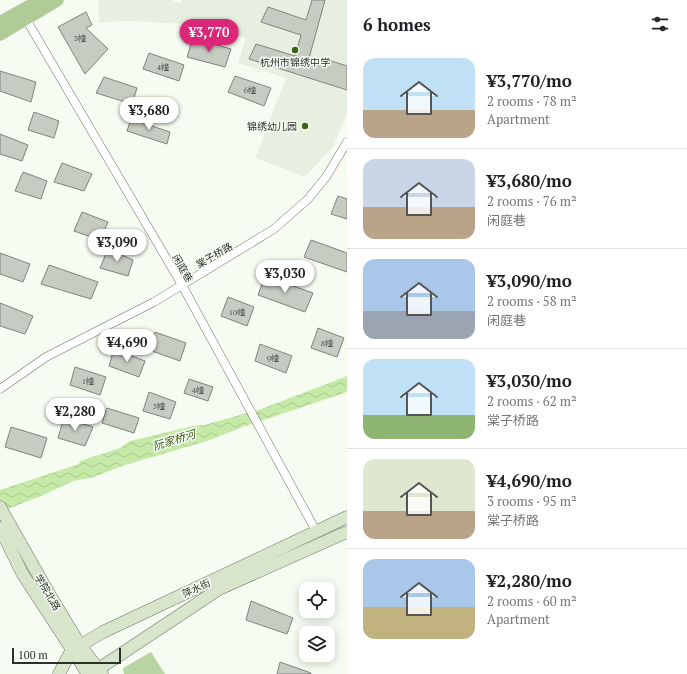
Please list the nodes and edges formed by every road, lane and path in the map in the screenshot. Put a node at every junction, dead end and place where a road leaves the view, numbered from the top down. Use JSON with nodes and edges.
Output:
{"nodes":[{"id":1,"x":41,"y":0,"type":"edge"},
{"id":2,"x":57,"y":0,"type":"edge"},
{"id":3,"x":26,"y":19,"type":"junction"},
{"id":4,"x":0,"y":23,"type":"edge"},
{"id":5,"x":0,"y":34,"type":"edge"},
{"id":6,"x":347,"y":142,"type":"edge"},
{"id":7,"x":182,"y":285,"type":"junction"},
{"id":8,"x":0,"y":389,"type":"edge"},
{"id":9,"x":0,"y":507,"type":"edge"},
{"id":10,"x":347,"y":517,"type":"edge"},
{"id":11,"x":3,"y":524,"type":"edge"},
{"id":12,"x":316,"y":531,"type":"junction"},
{"id":13,"x":347,"y":532,"type":"edge"},
{"id":14,"x":76,"y":648,"type":"junction"},
{"id":15,"x":95,"y":673,"type":"edge"},
{"id":16,"x":59,"y":674,"type":"edge"}],
"edges":[{"from":1,"to":4,"type":"main road"},
{"from":2,"to":3,"type":"main road"},
{"from":3,"to":5,"type":"main road"},
{"from":3,"to":7,"type":"street","name":"闲庭巷"},
{"from":6,"to":7,"type":"street","name":"棠子桥路"},
{"from":7,"to":8,"type":"street","name":"棠子桥路"},
{"from":7,"to":12,"type":"street","name":"闲庭巷"},
{"from":9,"to":11,"type":"main road","name":"学院北路"},
{"from":10,"to":12,"type":"main road","name":"萍水街"},
{"from":11,"to":14,"type":"main road","name":"学院北路"},
{"from":12,"to":14,"type":"main road","name":"萍水街"},
{"from":13,"to":15,"type":"main road","name":"萍水街"},
{"from":14,"to":15,"type":"main road","name":"学院北路"},
{"from":14,"to":16,"type":"main road"}]}
